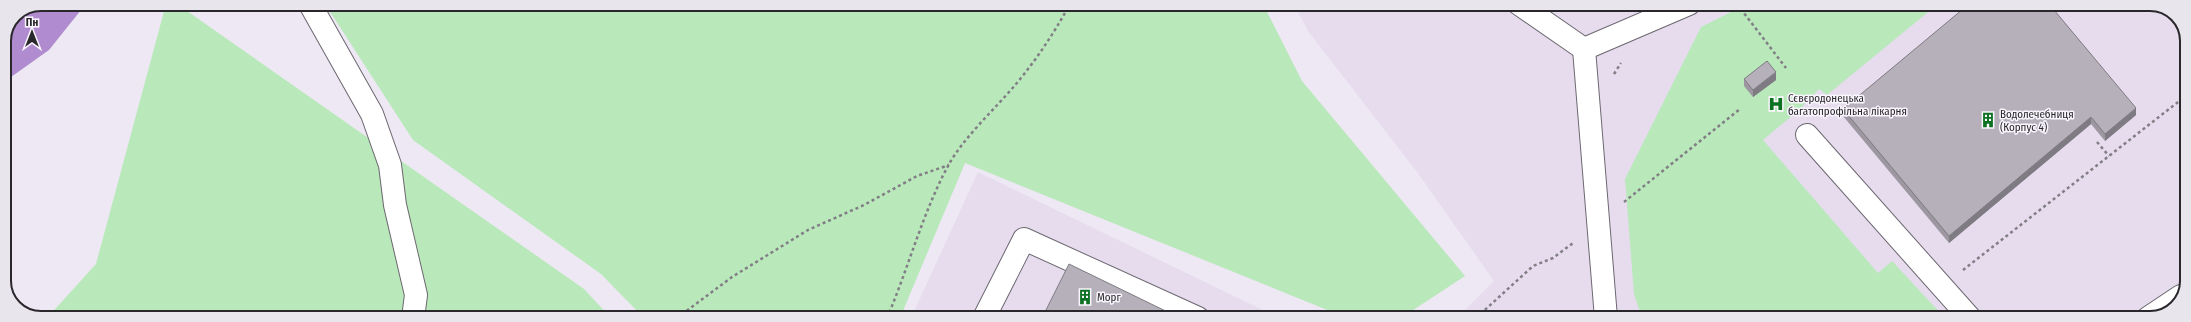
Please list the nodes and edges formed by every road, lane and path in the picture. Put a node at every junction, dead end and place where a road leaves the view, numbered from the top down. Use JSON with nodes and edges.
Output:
{"nodes":[{"id":1,"x":314,"y":11,"type":"edge"},
{"id":2,"x":1066,"y":11,"type":"edge"},
{"id":3,"x":1529,"y":11,"type":"edge"},
{"id":4,"x":1673,"y":11,"type":"edge"},
{"id":5,"x":1742,"y":11,"type":"edge"},
{"id":6,"x":1584,"y":49,"type":"junction"},
{"id":7,"x":1624,"y":58,"type":"dead end"},
{"id":8,"x":1786,"y":68,"type":"dead end"},
{"id":9,"x":1610,"y":80,"type":"dead end"},
{"id":10,"x":2180,"y":100,"type":"edge"},
{"id":11,"x":1740,"y":109,"type":"dead end"},
{"id":12,"x":1807,"y":135,"type":"dead end"},
{"id":13,"x":2097,"y":142,"type":"dead end"},
{"id":14,"x":2109,"y":156,"type":"junction"},
{"id":15,"x":949,"y":165,"type":"junction"},
{"id":16,"x":1621,"y":205,"type":"dead end"},
{"id":17,"x":1598,"y":225,"type":"junction"},
{"id":18,"x":1943,"y":286,"type":"junction"},
{"id":19,"x":414,"y":311,"type":"edge"},
{"id":20,"x":686,"y":311,"type":"edge"},
{"id":21,"x":890,"y":311,"type":"edge"},
{"id":22,"x":988,"y":311,"type":"edge"},
{"id":23,"x":1183,"y":311,"type":"edge"},
{"id":24,"x":1484,"y":311,"type":"edge"},
{"id":25,"x":1605,"y":311,"type":"edge"},
{"id":26,"x":1964,"y":311,"type":"edge"}],
"edges":[{"from":1,"to":19,"type":"lane"},
{"from":2,"to":15,"type":"path"},
{"from":3,"to":6,"type":"lane"},
{"from":4,"to":6,"type":"lane"},
{"from":5,"to":8,"type":"path"},
{"from":6,"to":17,"type":"lane"},
{"from":7,"to":9,"type":"path"},
{"from":10,"to":14,"type":"path"},
{"from":11,"to":16,"type":"path"},
{"from":12,"to":18,"type":"lane"},
{"from":13,"to":14,"type":"path"},
{"from":14,"to":18,"type":"path"},
{"from":15,"to":20,"type":"path"},
{"from":15,"to":21,"type":"path"},
{"from":17,"to":24,"type":"path"},
{"from":17,"to":25,"type":"lane"},
{"from":18,"to":26,"type":"lane"},
{"from":22,"to":23,"type":"lane"}]}
